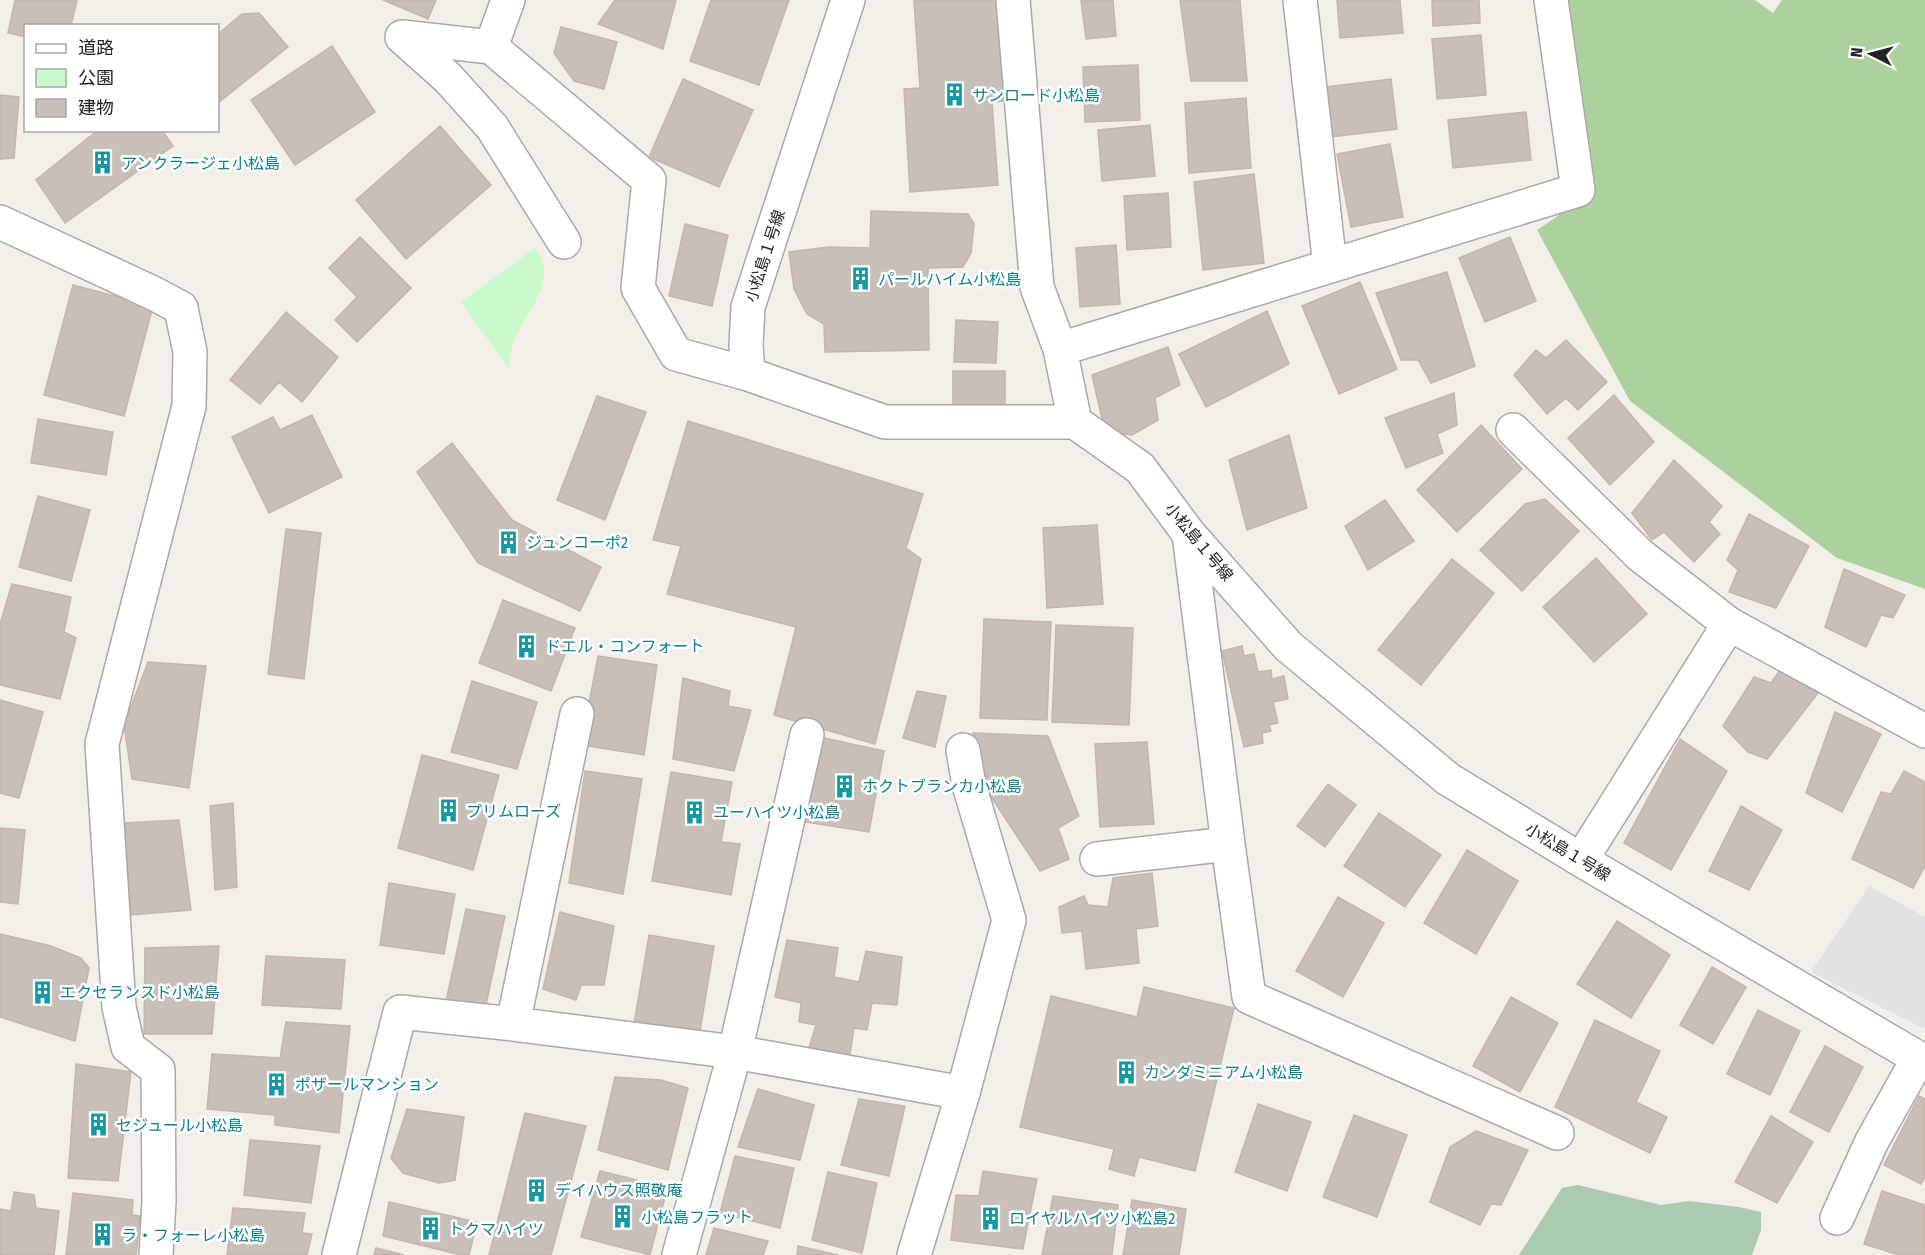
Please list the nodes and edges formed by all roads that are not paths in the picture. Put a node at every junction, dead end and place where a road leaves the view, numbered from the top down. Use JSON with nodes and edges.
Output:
{"nodes":[{"id":1,"x":508,"y":0,"type":"edge"},
{"id":2,"x":848,"y":0,"type":"edge"},
{"id":3,"x":1013,"y":0,"type":"edge"},
{"id":4,"x":1300,"y":0,"type":"edge"},
{"id":5,"x":1551,"y":0,"type":"edge"},
{"id":6,"x":491,"y":47,"type":"junction"},
{"id":7,"x":0,"y":222,"type":"edge"},
{"id":8,"x":564,"y":242,"type":"dead end"},
{"id":9,"x":1330,"y":266,"type":"junction"},
{"id":10,"x":1060,"y":349,"type":"junction"},
{"id":11,"x":748,"y":374,"type":"junction"},
{"id":12,"x":1075,"y":422,"type":"junction"},
{"id":13,"x":1513,"y":430,"type":"dead end"},
{"id":14,"x":1189,"y":534,"type":"junction"},
{"id":15,"x":1729,"y":624,"type":"junction"},
{"id":16,"x":577,"y":714,"type":"dead end"},
{"id":17,"x":1925,"y":731,"type":"edge"},
{"id":18,"x":807,"y":735,"type":"dead end"},
{"id":19,"x":963,"y":750,"type":"dead end"},
{"id":20,"x":1228,"y":844,"type":"junction"},
{"id":21,"x":1097,"y":859,"type":"dead end"},
{"id":22,"x":1581,"y":860,"type":"junction"},
{"id":23,"x":513,"y":1024,"type":"junction"},
{"id":24,"x":735,"y":1052,"type":"junction"},
{"id":25,"x":1921,"y":1060,"type":"edge"},
{"id":26,"x":963,"y":1093,"type":"junction"},
{"id":27,"x":1557,"y":1133,"type":"dead end"},
{"id":28,"x":1837,"y":1218,"type":"dead end"},
{"id":29,"x":156,"y":1255,"type":"edge"},
{"id":30,"x":339,"y":1255,"type":"edge"},
{"id":31,"x":679,"y":1255,"type":"edge"},
{"id":32,"x":914,"y":1255,"type":"edge"}],
"edges":[{"from":1,"to":6,"type":"street"},
{"from":2,"to":11,"type":"street","name":"小松島１号線"},
{"from":3,"to":10,"type":"street"},
{"from":4,"to":9,"type":"street"},
{"from":5,"to":9,"type":"street"},
{"from":6,"to":8,"type":"street"},
{"from":6,"to":11,"type":"street"},
{"from":7,"to":29,"type":"street"},
{"from":9,"to":10,"type":"street"},
{"from":10,"to":12,"type":"street"},
{"from":11,"to":12,"type":"street"},
{"from":12,"to":14,"type":"street","name":"小松島１号線"},
{"from":13,"to":15,"type":"street"},
{"from":14,"to":20,"type":"street"},
{"from":14,"to":22,"type":"street","name":"小松島１号線"},
{"from":15,"to":17,"type":"street"},
{"from":15,"to":22,"type":"street"},
{"from":16,"to":23,"type":"street"},
{"from":18,"to":24,"type":"street"},
{"from":19,"to":26,"type":"street"},
{"from":20,"to":21,"type":"street"},
{"from":20,"to":27,"type":"street"},
{"from":22,"to":25,"type":"street","name":"小松島１号線"},
{"from":23,"to":24,"type":"street"},
{"from":23,"to":30,"type":"street"},
{"from":24,"to":26,"type":"street"},
{"from":24,"to":31,"type":"street"},
{"from":25,"to":28,"type":"street"},
{"from":26,"to":32,"type":"street"}]}
